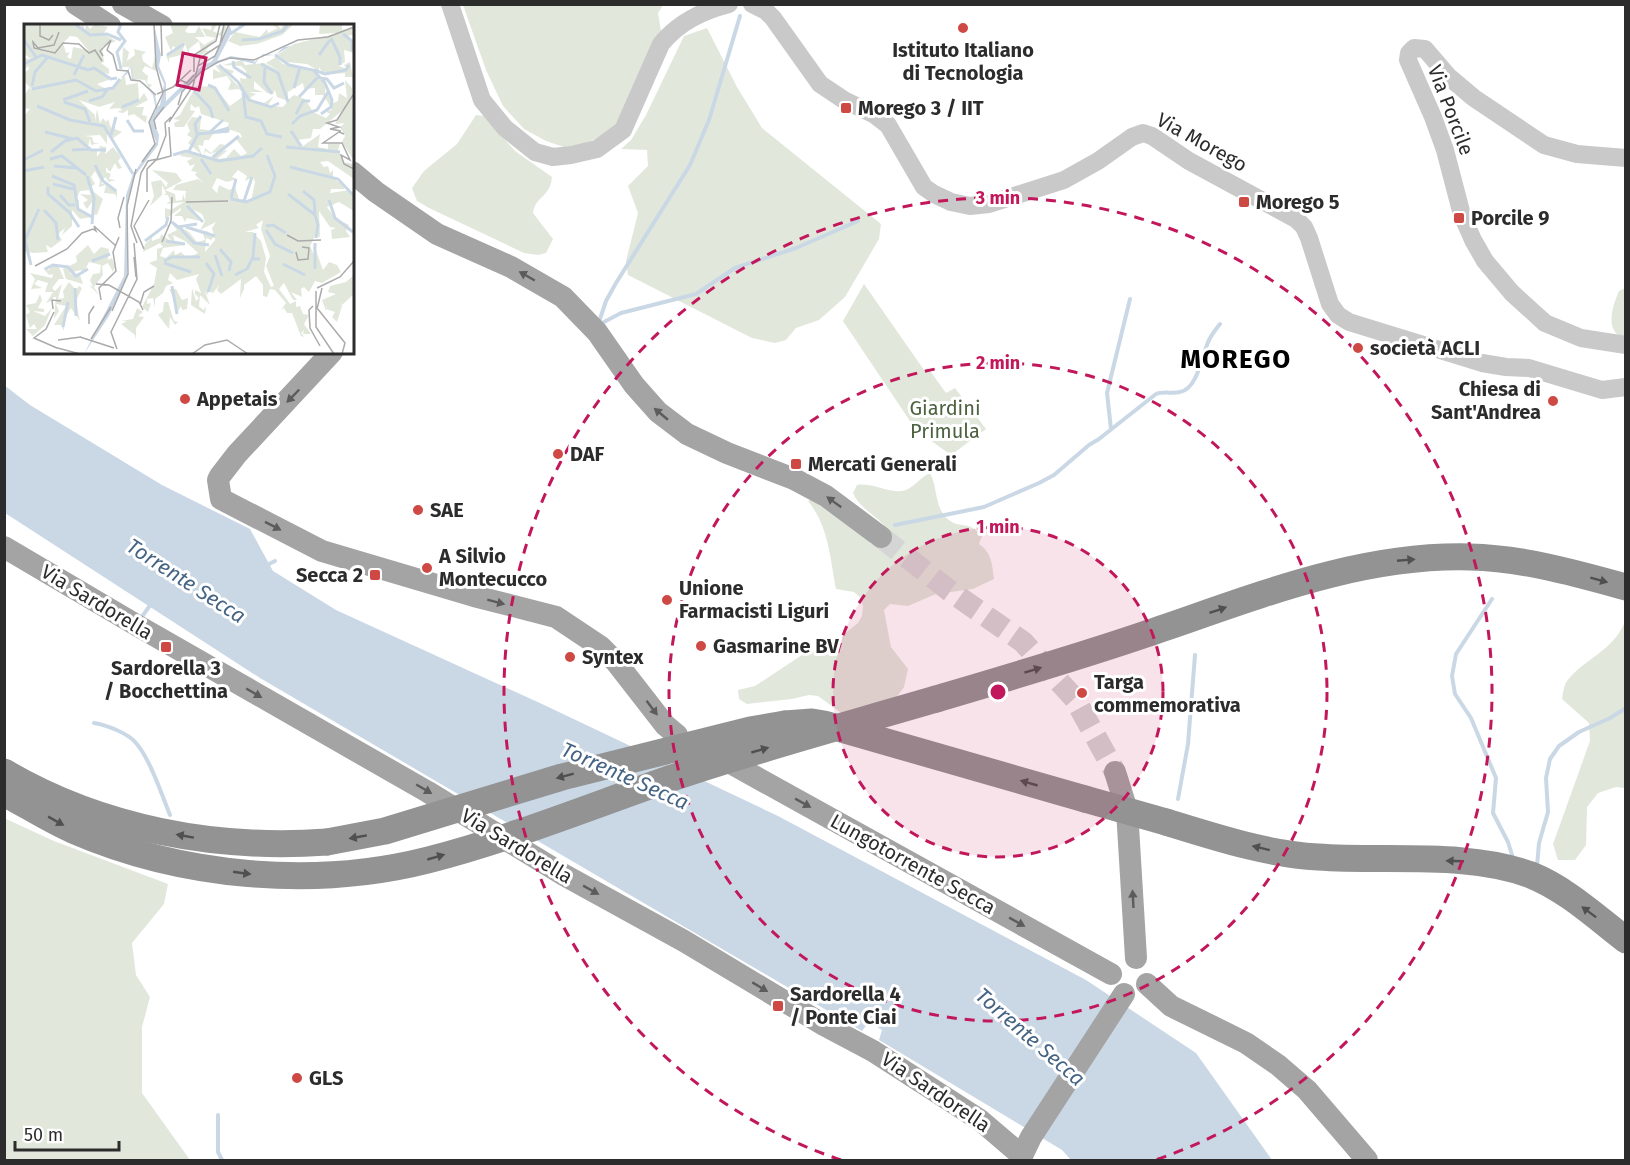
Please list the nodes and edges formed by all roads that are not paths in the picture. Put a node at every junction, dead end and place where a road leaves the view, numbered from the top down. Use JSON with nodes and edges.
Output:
{"nodes":[{"id":1,"x":76,"y":4,"type":"edge"},
{"id":2,"x":123,"y":4,"type":"edge"},
{"id":3,"x":450,"y":4,"type":"edge"},
{"id":4,"x":729,"y":4,"type":"edge"},
{"id":5,"x":752,"y":4,"type":"edge"},
{"id":6,"x":107,"y":24,"type":"edge"},
{"id":7,"x":158,"y":24,"type":"edge"},
{"id":8,"x":1626,"y":158,"type":"edge"},
{"id":9,"x":354,"y":174,"type":"edge"},
{"id":10,"x":1626,"y":345,"type":"edge"},
{"id":11,"x":330,"y":354,"type":"edge"},
{"id":12,"x":1626,"y":387,"type":"edge"},
{"id":13,"x":881,"y":537,"type":"tunnel mouth"},
{"id":14,"x":4,"y":547,"type":"edge"},
{"id":15,"x":1626,"y":587,"type":"edge"},
{"id":16,"x":677,"y":735,"type":"dead end"},
{"id":17,"x":715,"y":754,"type":"dead end"},
{"id":18,"x":4,"y":772,"type":"edge"},
{"id":19,"x":1115,"y":772,"type":"tunnel mouth"},
{"id":20,"x":4,"y":793,"type":"edge"},
{"id":21,"x":1626,"y":940,"type":"edge"},
{"id":22,"x":1136,"y":958,"type":"junction"},
{"id":23,"x":1111,"y":974,"type":"junction"},
{"id":24,"x":1147,"y":984,"type":"junction"},
{"id":25,"x":1124,"y":994,"type":"junction"},
{"id":26,"x":1024,"y":1151,"type":"edge"},
{"id":27,"x":1367,"y":1161,"type":"edge"}],
"edges":[{"from":1,"to":6,"type":"main road"},
{"from":2,"to":7,"type":"main road"},
{"from":3,"to":4,"type":"street"},
{"from":5,"to":12,"type":"street","name":"Via Morego"},
{"from":8,"to":10,"type":"street","name":"Via Porcile"},
{"from":13,"to":9,"type":"main road","one_way":true},
{"from":11,"to":16,"type":"main road","one_way":true},
{"from":14,"to":26,"type":"main road","name":"Via Sardorella","one_way":true},
{"from":20,"to":15,"type":"highway","one_way":true,"bridge":true},
{"from":17,"to":23,"type":"main road","name":"Lungotorrente Secca","one_way":true},
{"from":21,"to":18,"type":"highway","one_way":true,"bridge":true},
{"from":22,"to":19,"type":"main road","one_way":true},
{"from":22,"to":23,"type":"main road"},
{"from":22,"to":24,"type":"main road"},
{"from":23,"to":25,"type":"main road"},
{"from":24,"to":25,"type":"main road"},
{"from":24,"to":27,"type":"main road"},
{"from":25,"to":26,"type":"main road"}]}
